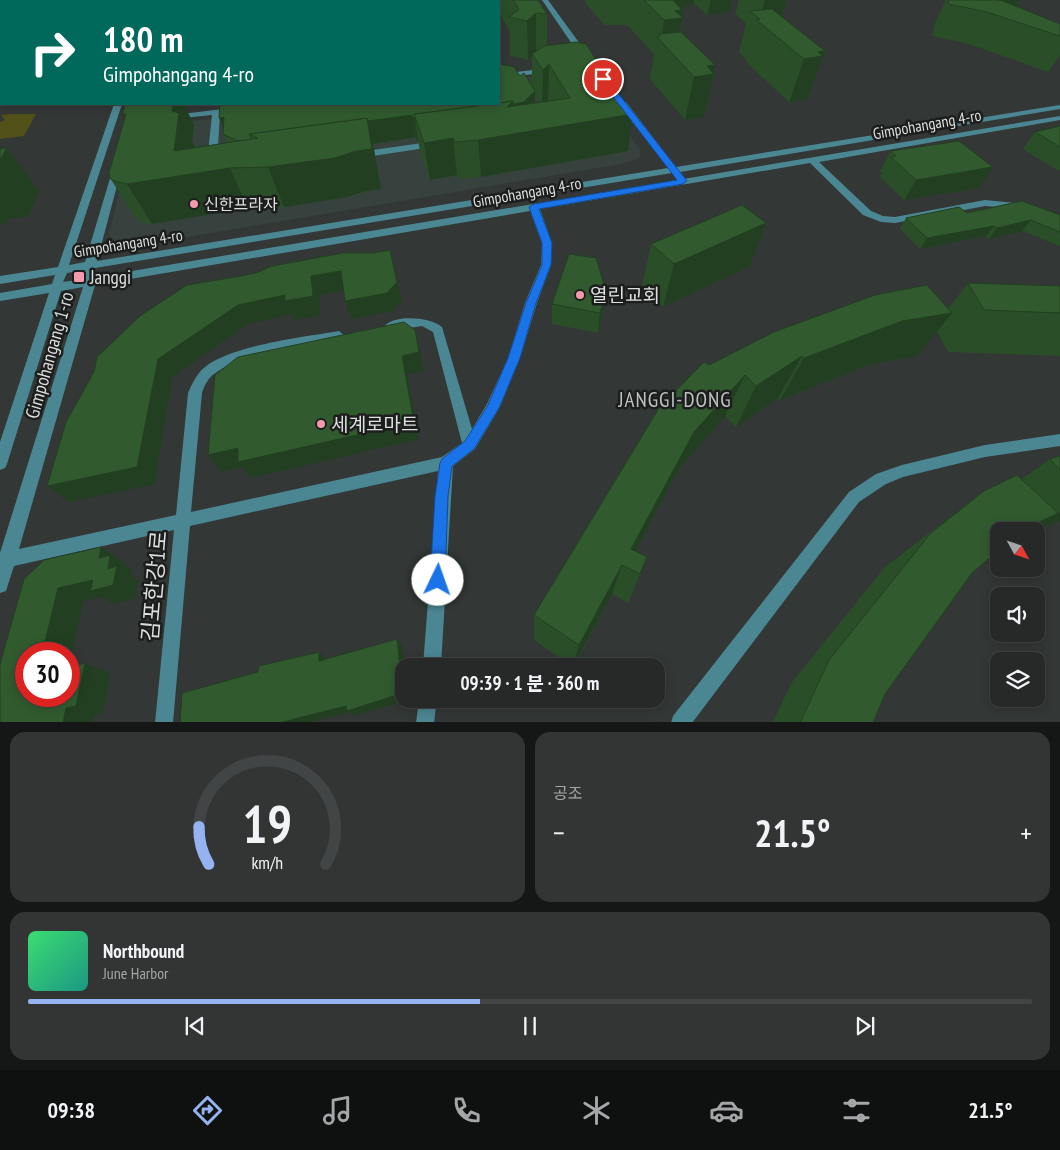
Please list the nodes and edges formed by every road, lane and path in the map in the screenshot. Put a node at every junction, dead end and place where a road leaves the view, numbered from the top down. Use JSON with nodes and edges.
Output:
{"nodes":[{"id":1,"x":545,"y":0,"type":"edge"},
{"id":2,"x":591,"y":64,"type":"edge"},
{"id":3,"x":554,"y":69,"type":"edge"},
{"id":4,"x":500,"y":76,"type":"edge"},
{"id":5,"x":615,"y":94,"type":"edge"},
{"id":6,"x":118,"y":105,"type":"edge"},
{"id":7,"x":1060,"y":107,"type":"edge"},
{"id":8,"x":234,"y":110,"type":"edge"},
{"id":9,"x":216,"y":112,"type":"junction"},
{"id":10,"x":168,"y":118,"type":"edge"},
{"id":11,"x":1060,"y":118,"type":"edge"},
{"id":12,"x":444,"y":143,"type":"edge"},
{"id":13,"x":121,"y":150,"type":"edge"},
{"id":14,"x":347,"y":157,"type":"edge"},
{"id":15,"x":812,"y":160,"type":"junction"},
{"id":16,"x":674,"y":170,"type":"junction"},
{"id":17,"x":215,"y":172,"type":"edge"},
{"id":18,"x":683,"y":181,"type":"junction"},
{"id":19,"x":534,"y":207,"type":"junction"},
{"id":20,"x":1034,"y":209,"type":"edge"},
{"id":21,"x":90,"y":265,"type":"junction"},
{"id":22,"x":63,"y":269,"type":"junction"},
{"id":23,"x":0,"y":280,"type":"edge"},
{"id":24,"x":90,"y":282,"type":"junction"},
{"id":25,"x":56,"y":288,"type":"junction"},
{"id":26,"x":0,"y":297,"type":"edge"},
{"id":27,"x":378,"y":329,"type":"edge"},
{"id":28,"x":349,"y":334,"type":"edge"},
{"id":29,"x":1060,"y":440,"type":"edge"},
{"id":30,"x":470,"y":445,"type":"junction"},
{"id":31,"x":446,"y":463,"type":"junction"},
{"id":32,"x":0,"y":464,"type":"edge"},
{"id":33,"x":182,"y":520,"type":"junction"},
{"id":34,"x":4,"y":560,"type":"edge"},
{"id":35,"x":0,"y":586,"type":"edge"},
{"id":36,"x":433,"y":658,"type":"edge"},
{"id":37,"x":427,"y":708,"type":"edge"},
{"id":38,"x":164,"y":722,"type":"edge"},
{"id":39,"x":425,"y":722,"type":"edge"},
{"id":40,"x":680,"y":722,"type":"edge"}],
"edges":[{"from":1,"to":2,"type":"street"},
{"from":3,"to":4,"type":"street"},
{"from":5,"to":16,"type":"street"},
{"from":6,"to":22,"type":"street","name":"Gimpohangang 1-ro"},
{"from":7,"to":16,"type":"street","name":"Gimpohangang 4-ro"},
{"from":8,"to":9,"type":"street"},
{"from":9,"to":10,"type":"street"},
{"from":9,"to":17,"type":"street"},
{"from":11,"to":15,"type":"street","name":"Gimpohangang 4-ro"},
{"from":12,"to":14,"type":"street"},
{"from":13,"to":21,"type":"street","name":"Gimpohangang 1-ro"},
{"from":15,"to":18,"type":"street","name":"Gimpohangang 4-ro"},
{"from":15,"to":20,"type":"street"},
{"from":16,"to":18,"type":"street"},
{"from":16,"to":21,"type":"street","name":"Gimpohangang 4-ro"},
{"from":18,"to":19,"type":"street","name":"Gimpohangang 4-ro"},
{"from":19,"to":24,"type":"street","name":"Gimpohangang 4-ro"},
{"from":19,"to":30,"type":"street"},
{"from":21,"to":22,"type":"street","name":"Gimpohangang 4-ro"},
{"from":21,"to":24,"type":"street","name":"Gimpohangang 1-ro"},
{"from":22,"to":23,"type":"street","name":"Gimpohangang 4-ro"},
{"from":22,"to":25,"type":"street","name":"Gimpohangang 1-ro"},
{"from":24,"to":25,"type":"street","name":"Gimpohangang 4-ro"},
{"from":24,"to":34,"type":"street","name":"Gimpohangang 1-ro"},
{"from":25,"to":26,"type":"street","name":"Gimpohangang 4-ro"},
{"from":25,"to":32,"type":"street","name":"Gimpohangang 1-ro"},
{"from":27,"to":30,"type":"street"},
{"from":28,"to":33,"type":"street"},
{"from":29,"to":40,"type":"street"},
{"from":30,"to":31,"type":"street"},
{"from":31,"to":33,"type":"street"},
{"from":31,"to":36,"type":"street"},
{"from":33,"to":34,"type":"street","name":"김포한강1로"},
{"from":33,"to":38,"type":"street","name":"김포한강1로"},
{"from":34,"to":35,"type":"street","name":"Gimpohangang 1-ro"},
{"from":37,"to":39,"type":"street"}]}
